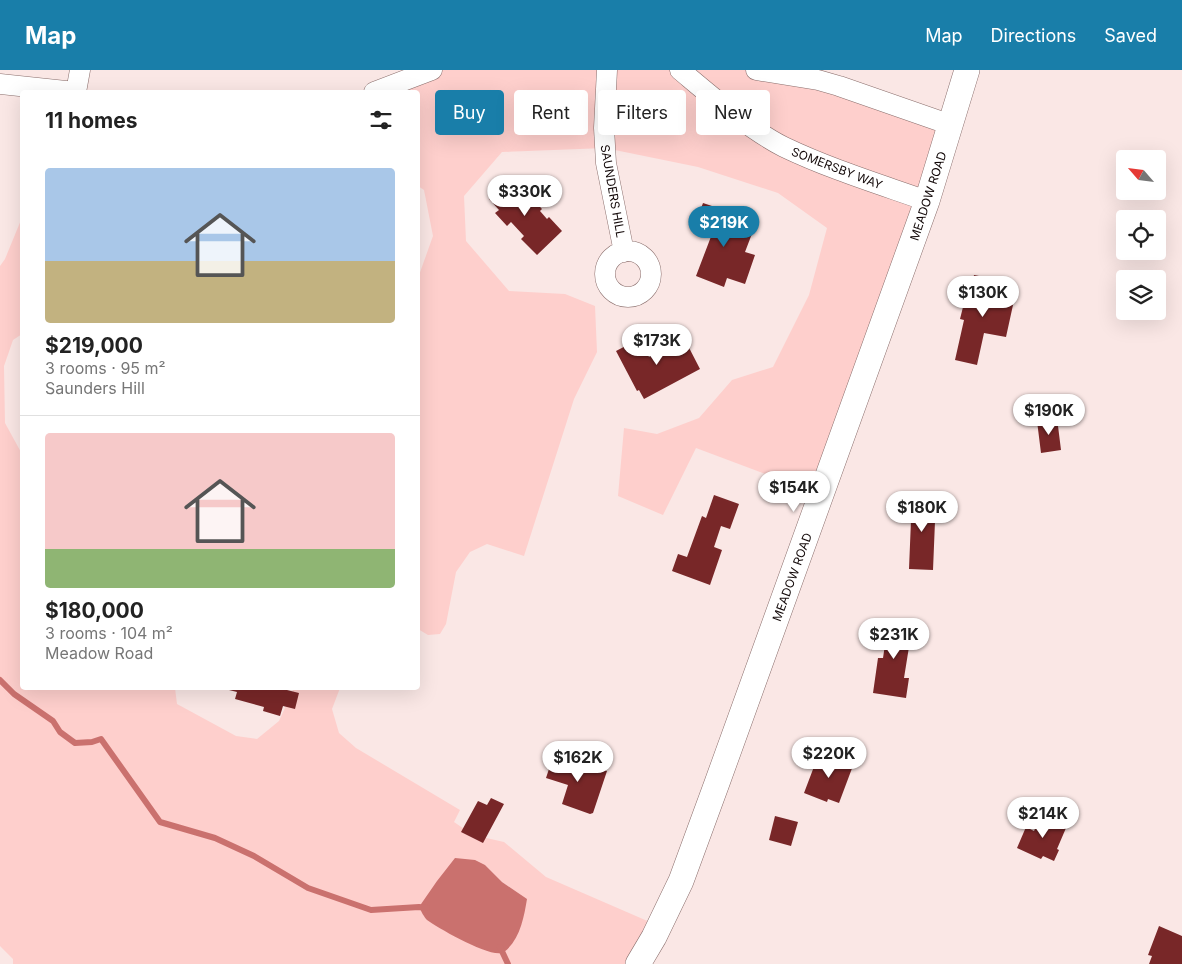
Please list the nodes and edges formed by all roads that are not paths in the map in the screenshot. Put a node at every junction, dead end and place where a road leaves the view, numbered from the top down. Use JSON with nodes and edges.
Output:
{"nodes":[{"id":1,"x":80,"y":70,"type":"edge"},
{"id":2,"x":432,"y":70,"type":"edge"},
{"id":3,"x":607,"y":70,"type":"edge"},
{"id":4,"x":680,"y":70,"type":"edge"},
{"id":5,"x":756,"y":70,"type":"edge"},
{"id":6,"x":967,"y":70,"type":"edge"},
{"id":7,"x":0,"y":84,"type":"edge"},
{"id":8,"x":56,"y":90,"type":"edge"},
{"id":9,"x":75,"y":90,"type":"edge"},
{"id":10,"x":379,"y":90,"type":"edge"},
{"id":11,"x":951,"y":126,"type":"junction"},
{"id":12,"x":927,"y":201,"type":"junction"},
{"id":13,"x":624,"y":252,"type":"dead end"},
{"id":14,"x":638,"y":964,"type":"edge"}],
"edges":[{"from":1,"to":9,"type":"street"},
{"from":2,"to":10,"type":"street"},
{"from":3,"to":13,"type":"street","name":"SAUNDERS HILL"},
{"from":4,"to":12,"type":"street","name":"SOMERSBY WAY"},
{"from":5,"to":11,"type":"street"},
{"from":6,"to":11,"type":"street","name":"MEADOW ROAD"},
{"from":7,"to":8,"type":"street"},
{"from":11,"to":12,"type":"street","name":"MEADOW ROAD"},
{"from":12,"to":14,"type":"street","name":"MEADOW ROAD"}]}
